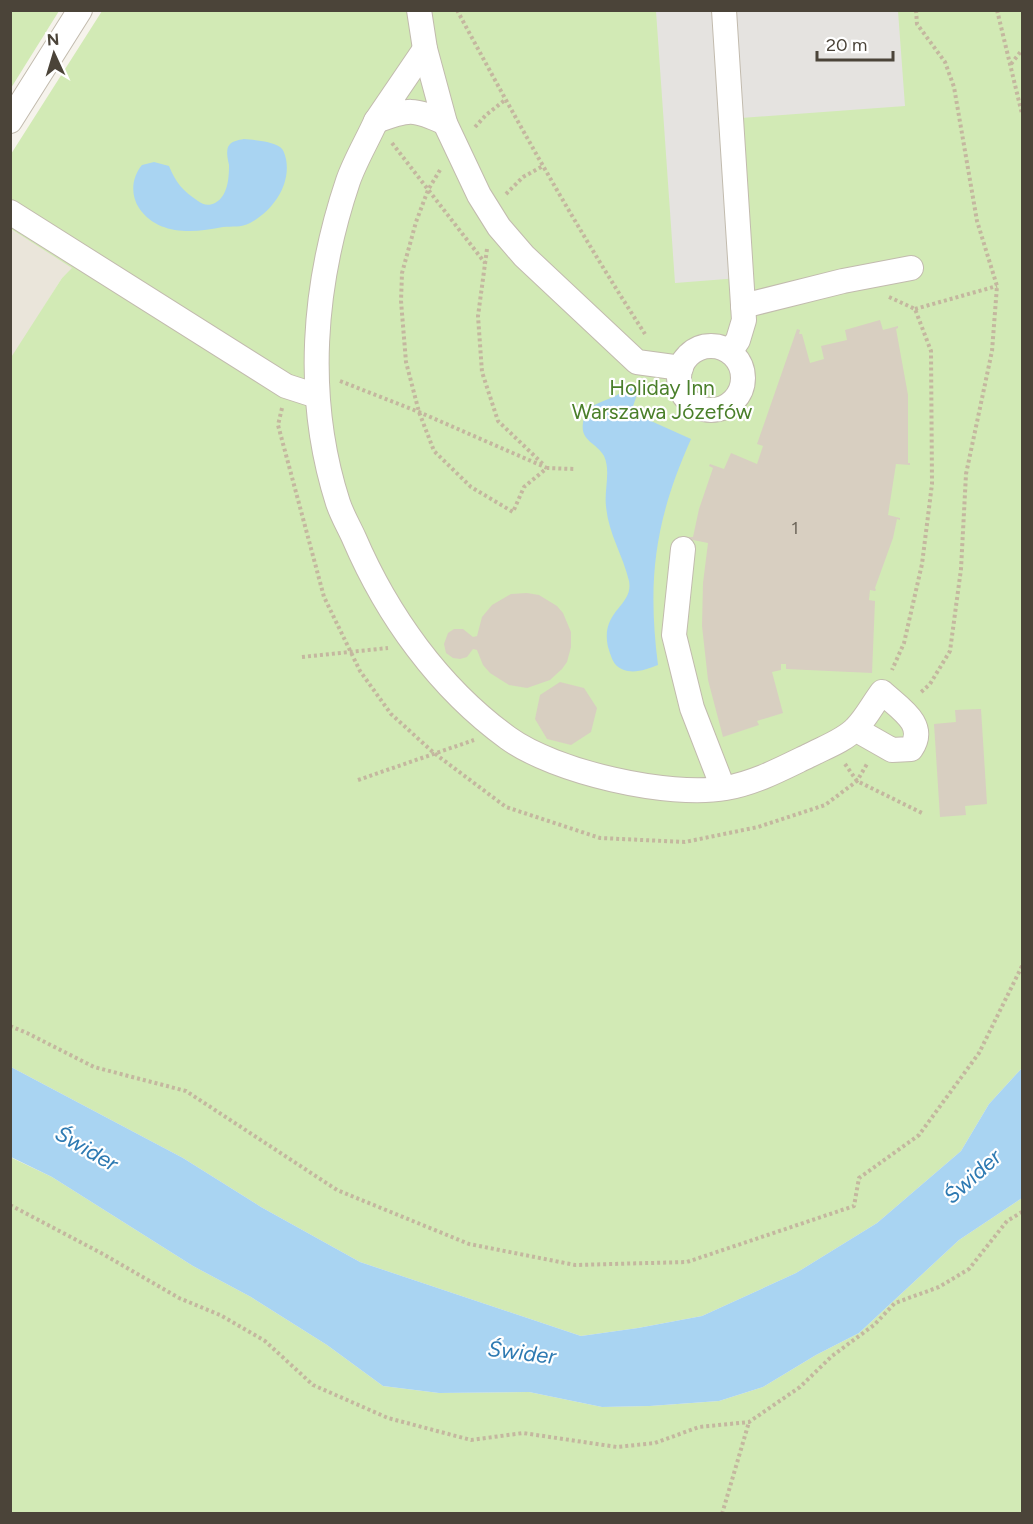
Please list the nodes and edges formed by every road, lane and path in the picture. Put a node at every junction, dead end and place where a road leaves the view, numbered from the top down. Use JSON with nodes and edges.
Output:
{"nodes":[{"id":1,"x":80,"y":10,"type":"edge"},
{"id":2,"x":419,"y":10,"type":"edge"},
{"id":3,"x":457,"y":10,"type":"edge"},
{"id":4,"x":724,"y":10,"type":"edge"},
{"id":5,"x":916,"y":10,"type":"edge"},
{"id":6,"x":998,"y":10,"type":"edge"},
{"id":7,"x":425,"y":49,"type":"junction"},
{"id":8,"x":1023,"y":50,"type":"edge"},
{"id":9,"x":1011,"y":64,"type":"junction"},
{"id":10,"x":505,"y":100,"type":"junction"},
{"id":11,"x":1023,"y":114,"type":"edge"},
{"id":12,"x":10,"y":121,"type":"edge"},
{"id":13,"x":376,"y":121,"type":"junction"},
{"id":14,"x":445,"y":123,"type":"junction"},
{"id":15,"x":457,"y":149,"type":"junction"},
{"id":16,"x":543,"y":166,"type":"junction"},
{"id":17,"x":428,"y":190,"type":"junction"},
{"id":18,"x":10,"y":212,"type":"edge"},
{"id":19,"x":495,"y":221,"type":"junction"},
{"id":20,"x":485,"y":263,"type":"junction"},
{"id":21,"x":911,"y":268,"type":"dead end"},
{"id":22,"x":997,"y":286,"type":"junction"},
{"id":23,"x":888,"y":296,"type":"dead end"},
{"id":24,"x":743,"y":306,"type":"junction"},
{"id":25,"x":915,"y":309,"type":"junction"},
{"id":26,"x":730,"y":352,"type":"junction"},
{"id":27,"x":674,"y":367,"type":"junction"},
{"id":28,"x":286,"y":386,"type":"junction"},
{"id":29,"x":317,"y":396,"type":"junction"},
{"id":30,"x":547,"y":468,"type":"junction"},
{"id":31,"x":574,"y":469,"type":"dead end"},
{"id":32,"x":683,"y":549,"type":"dead end"},
{"id":33,"x":416,"y":645,"type":"junction"},
{"id":34,"x":351,"y":652,"type":"junction"},
{"id":35,"x":302,"y":657,"type":"dead end"},
{"id":36,"x":882,"y":692,"type":"junction"},
{"id":37,"x":902,"y":711,"type":"junction"},
{"id":38,"x":855,"y":729,"type":"junction"},
{"id":39,"x":501,"y":732,"type":"junction"},
{"id":40,"x":876,"y":741,"type":"junction"},
{"id":41,"x":828,"y":746,"type":"junction"},
{"id":42,"x":434,"y":753,"type":"junction"},
{"id":43,"x":358,"y":780,"type":"dead end"},
{"id":44,"x":857,"y":781,"type":"junction"},
{"id":45,"x":723,"y":788,"type":"junction"},
{"id":46,"x":922,"y":813,"type":"dead end"},
{"id":47,"x":1023,"y":966,"type":"edge"},
{"id":48,"x":10,"y":1026,"type":"edge"},
{"id":49,"x":10,"y":1205,"type":"edge"},
{"id":50,"x":1023,"y":1212,"type":"edge"},
{"id":51,"x":749,"y":1422,"type":"junction"},
{"id":52,"x":722,"y":1514,"type":"edge"}],
"edges":[{"from":1,"to":12,"type":"street"},
{"from":2,"to":7,"type":"street"},
{"from":3,"to":10,"type":"path"},
{"from":4,"to":24,"type":"street"},
{"from":5,"to":22,"type":"path"},
{"from":6,"to":9,"type":"path"},
{"from":7,"to":13,"type":"street"},
{"from":7,"to":14,"type":"street"},
{"from":8,"to":9,"type":"path"},
{"from":9,"to":11,"type":"path"},
{"from":10,"to":15,"type":"path"},
{"from":10,"to":16,"type":"path"},
{"from":13,"to":14,"type":"street"},
{"from":13,"to":17,"type":"path"},
{"from":13,"to":29,"type":"street"},
{"from":14,"to":15,"type":"street"},
{"from":15,"to":17,"type":"path"},
{"from":15,"to":19,"type":"street"},
{"from":16,"to":19,"type":"path"},
{"from":16,"to":27,"type":"path"},
{"from":17,"to":20,"type":"path"},
{"from":17,"to":30,"type":"path"},
{"from":18,"to":28,"type":"street"},
{"from":19,"to":20,"type":"path"},
{"from":19,"to":27,"type":"street"},
{"from":20,"to":30,"type":"path"},
{"from":21,"to":24,"type":"street"},
{"from":22,"to":25,"type":"path"},
{"from":22,"to":37,"type":"path"},
{"from":23,"to":25,"type":"path"},
{"from":24,"to":26,"type":"street"},
{"from":25,"to":36,"type":"path"},
{"from":26,"to":27,"type":"street"},
{"from":26,"to":27,"type":"street"},
{"from":28,"to":29,"type":"street"},
{"from":28,"to":34,"type":"path"},
{"from":29,"to":33,"type":"street"},
{"from":30,"to":31,"type":"path"},
{"from":32,"to":45,"type":"street"},
{"from":33,"to":34,"type":"path"},
{"from":33,"to":39,"type":"street"},
{"from":34,"to":35,"type":"path"},
{"from":34,"to":42,"type":"path"},
{"from":36,"to":37,"type":"street"},
{"from":36,"to":38,"type":"street"},
{"from":37,"to":40,"type":"street"},
{"from":38,"to":40,"type":"street"},
{"from":38,"to":41,"type":"street"},
{"from":39,"to":42,"type":"path"},
{"from":39,"to":45,"type":"street"},
{"from":40,"to":44,"type":"path"},
{"from":41,"to":44,"type":"path"},
{"from":41,"to":45,"type":"street"},
{"from":42,"to":43,"type":"path"},
{"from":42,"to":44,"type":"path"},
{"from":44,"to":46,"type":"path"},
{"from":47,"to":48,"type":"path"},
{"from":49,"to":51,"type":"path"},
{"from":50,"to":51,"type":"path"},
{"from":51,"to":52,"type":"path"}]}
